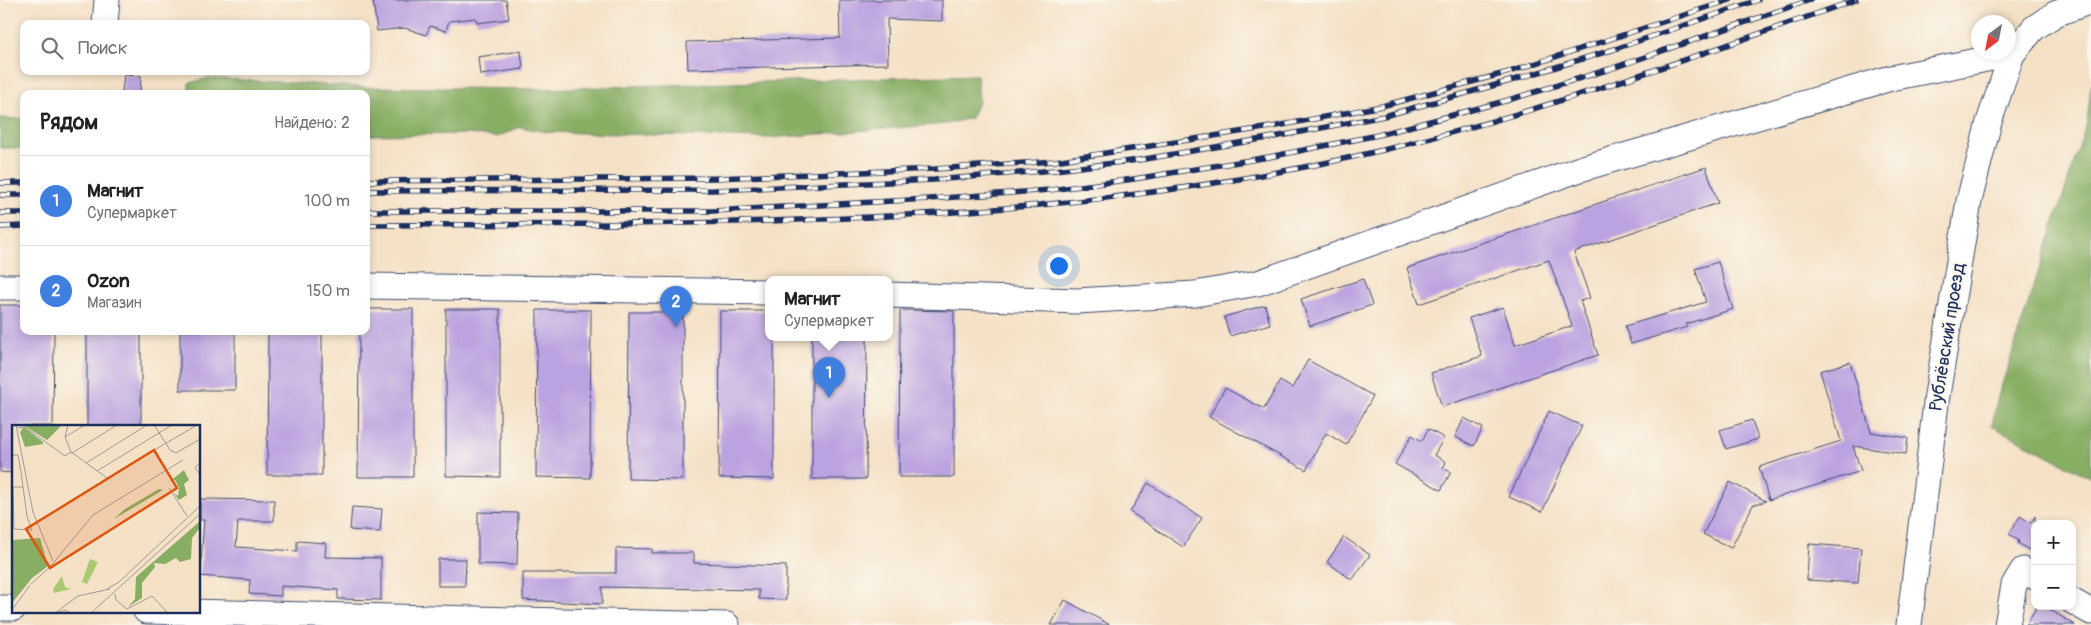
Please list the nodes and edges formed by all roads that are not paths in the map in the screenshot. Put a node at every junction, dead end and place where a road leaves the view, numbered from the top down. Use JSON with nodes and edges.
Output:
{"nodes":[{"id":1,"x":107,"y":0,"type":"edge"},
{"id":2,"x":2091,"y":0,"type":"edge"},
{"id":3,"x":106,"y":20,"type":"edge"},
{"id":4,"x":2016,"y":49,"type":"edge"},
{"id":5,"x":1982,"y":60,"type":"edge"},
{"id":6,"x":2010,"y":60,"type":"edge"},
{"id":7,"x":370,"y":286,"type":"edge"},
{"id":8,"x":0,"y":287,"type":"edge"},
{"id":9,"x":20,"y":287,"type":"edge"},
{"id":10,"x":765,"y":292,"type":"edge"},
{"id":11,"x":893,"y":296,"type":"edge"},
{"id":12,"x":2031,"y":575,"type":"edge"},
{"id":13,"x":2076,"y":603,"type":"edge"},
{"id":14,"x":188,"y":612,"type":"edge"},
{"id":15,"x":2091,"y":612,"type":"edge"},
{"id":16,"x":727,"y":625,"type":"edge"},
{"id":17,"x":1909,"y":625,"type":"edge"},
{"id":18,"x":2007,"y":625,"type":"edge"}],
"edges":[{"from":1,"to":3,"type":"street"},
{"from":2,"to":4,"type":"street"},
{"from":5,"to":11,"type":"street"},
{"from":6,"to":17,"type":"street","name":"Рублёвский проезд"},
{"from":7,"to":10,"type":"street"},
{"from":8,"to":9,"type":"street"},
{"from":12,"to":18,"type":"street"},
{"from":13,"to":15,"type":"street"},
{"from":14,"to":16,"type":"street"}]}
